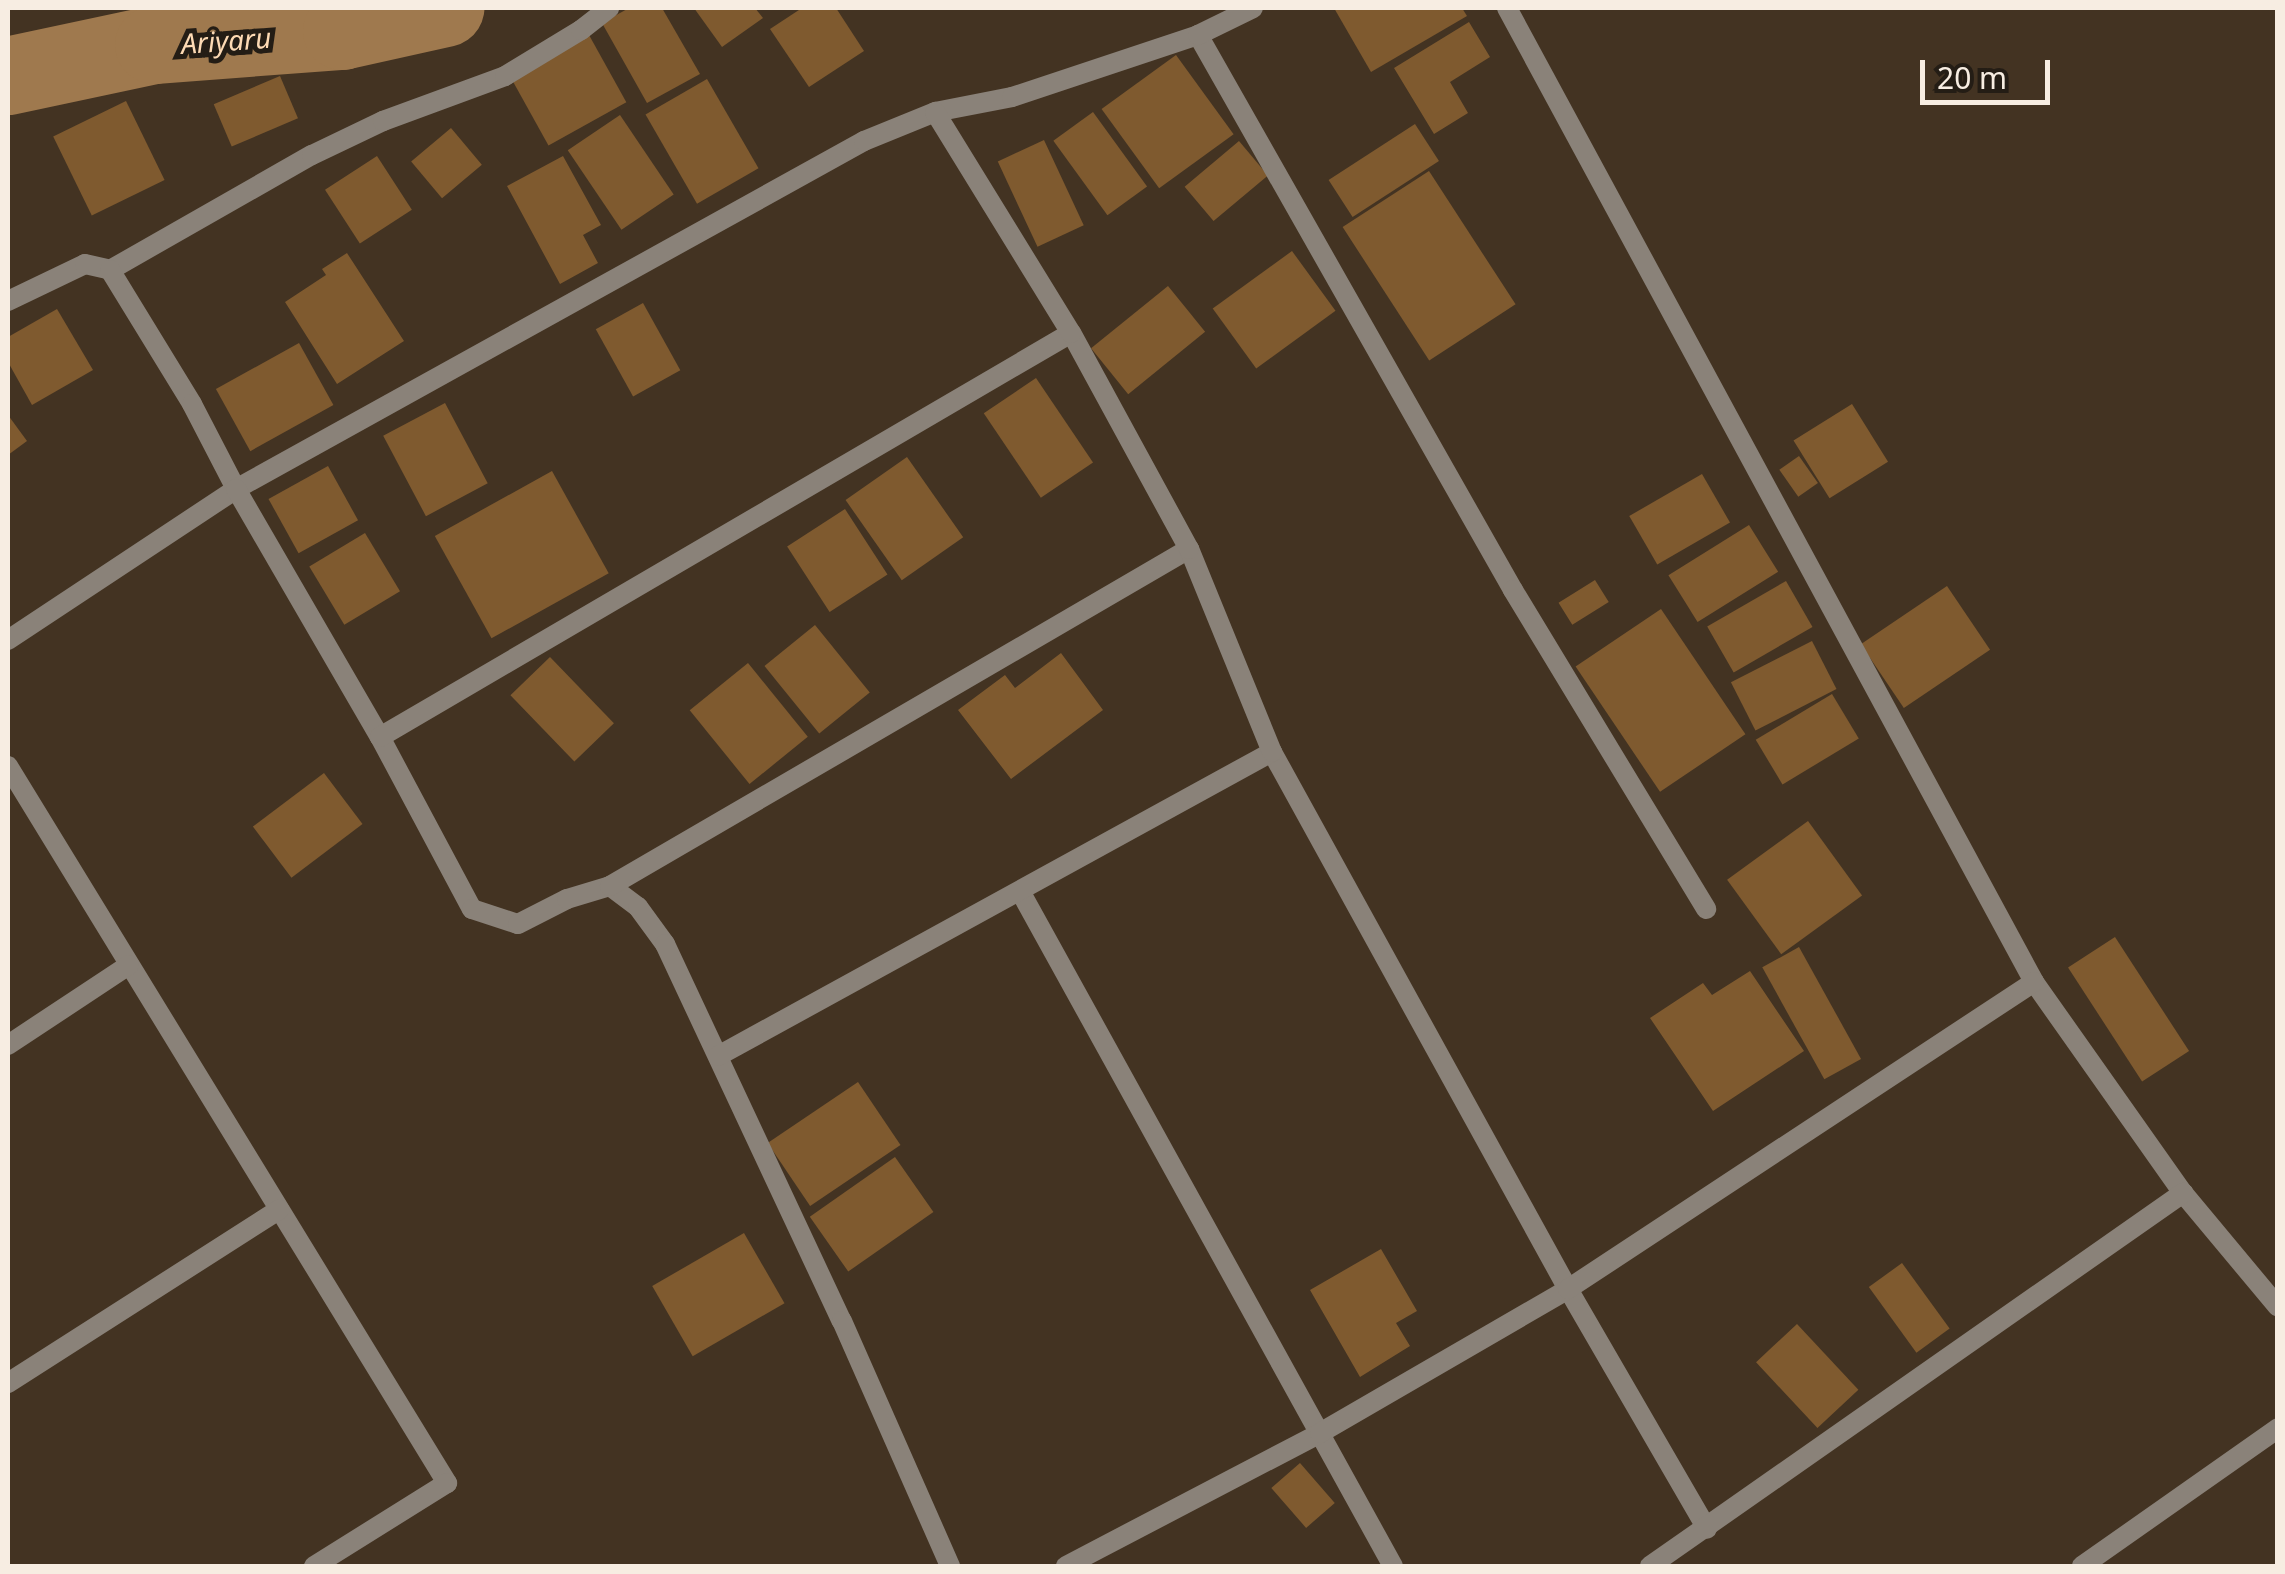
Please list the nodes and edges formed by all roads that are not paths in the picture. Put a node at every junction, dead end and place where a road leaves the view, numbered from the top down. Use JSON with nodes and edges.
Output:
{"nodes":[{"id":1,"x":608,"y":8,"type":"edge"},
{"id":2,"x":1253,"y":8,"type":"edge"},
{"id":3,"x":1507,"y":8,"type":"edge"},
{"id":4,"x":1198,"y":35,"type":"junction"},
{"id":5,"x":935,"y":112,"type":"junction"},
{"id":6,"x":110,"y":270,"type":"junction"},
{"id":7,"x":8,"y":301,"type":"edge"},
{"id":8,"x":1071,"y":333,"type":"junction"},
{"id":9,"x":236,"y":489,"type":"junction"},
{"id":10,"x":1188,"y":550,"type":"junction"},
{"id":11,"x":8,"y":640,"type":"edge"},
{"id":12,"x":380,"y":737,"type":"junction"},
{"id":13,"x":1272,"y":752,"type":"junction"},
{"id":14,"x":8,"y":766,"type":"edge"},
{"id":15,"x":610,"y":886,"type":"junction"},
{"id":16,"x":1020,"y":890,"type":"junction"},
{"id":17,"x":1706,"y":908,"type":"dead end"},
{"id":18,"x":129,"y":965,"type":"junction"},
{"id":19,"x":2034,"y":982,"type":"junction"},
{"id":20,"x":8,"y":1045,"type":"edge"},
{"id":21,"x":718,"y":1056,"type":"junction"},
{"id":22,"x":2182,"y":1193,"type":"junction"},
{"id":23,"x":279,"y":1210,"type":"junction"},
{"id":24,"x":1568,"y":1290,"type":"junction"},
{"id":25,"x":2278,"y":1308,"type":"edge"},
{"id":26,"x":8,"y":1384,"type":"edge"},
{"id":27,"x":2278,"y":1428,"type":"edge"},
{"id":28,"x":1320,"y":1433,"type":"junction"},
{"id":29,"x":1707,"y":1529,"type":"junction"},
{"id":30,"x":314,"y":1566,"type":"edge"},
{"id":31,"x":950,"y":1566,"type":"edge"},
{"id":32,"x":1066,"y":1566,"type":"edge"},
{"id":33,"x":1393,"y":1566,"type":"edge"},
{"id":34,"x":1650,"y":1566,"type":"edge"},
{"id":35,"x":2082,"y":1566,"type":"edge"}],
"edges":[{"from":1,"to":6,"type":"street"},
{"from":2,"to":4,"type":"street"},
{"from":3,"to":19,"type":"street"},
{"from":4,"to":5,"type":"street"},
{"from":4,"to":17,"type":"street"},
{"from":5,"to":8,"type":"street"},
{"from":5,"to":9,"type":"street"},
{"from":6,"to":7,"type":"street"},
{"from":6,"to":9,"type":"street"},
{"from":8,"to":10,"type":"street"},
{"from":8,"to":12,"type":"street"},
{"from":9,"to":11,"type":"street"},
{"from":9,"to":12,"type":"street"},
{"from":10,"to":13,"type":"street"},
{"from":10,"to":15,"type":"street"},
{"from":12,"to":15,"type":"street"},
{"from":13,"to":16,"type":"street"},
{"from":13,"to":24,"type":"street"},
{"from":14,"to":18,"type":"street"},
{"from":15,"to":21,"type":"street"},
{"from":16,"to":21,"type":"street"},
{"from":16,"to":28,"type":"street"},
{"from":18,"to":20,"type":"street"},
{"from":18,"to":23,"type":"street"},
{"from":19,"to":22,"type":"street"},
{"from":19,"to":24,"type":"street"},
{"from":21,"to":31,"type":"street"},
{"from":22,"to":25,"type":"street"},
{"from":22,"to":29,"type":"street"},
{"from":23,"to":26,"type":"street"},
{"from":23,"to":30,"type":"street"},
{"from":24,"to":28,"type":"street"},
{"from":24,"to":29,"type":"street"},
{"from":27,"to":35,"type":"street"},
{"from":28,"to":32,"type":"street"},
{"from":28,"to":33,"type":"street"},
{"from":29,"to":34,"type":"street"}]}
